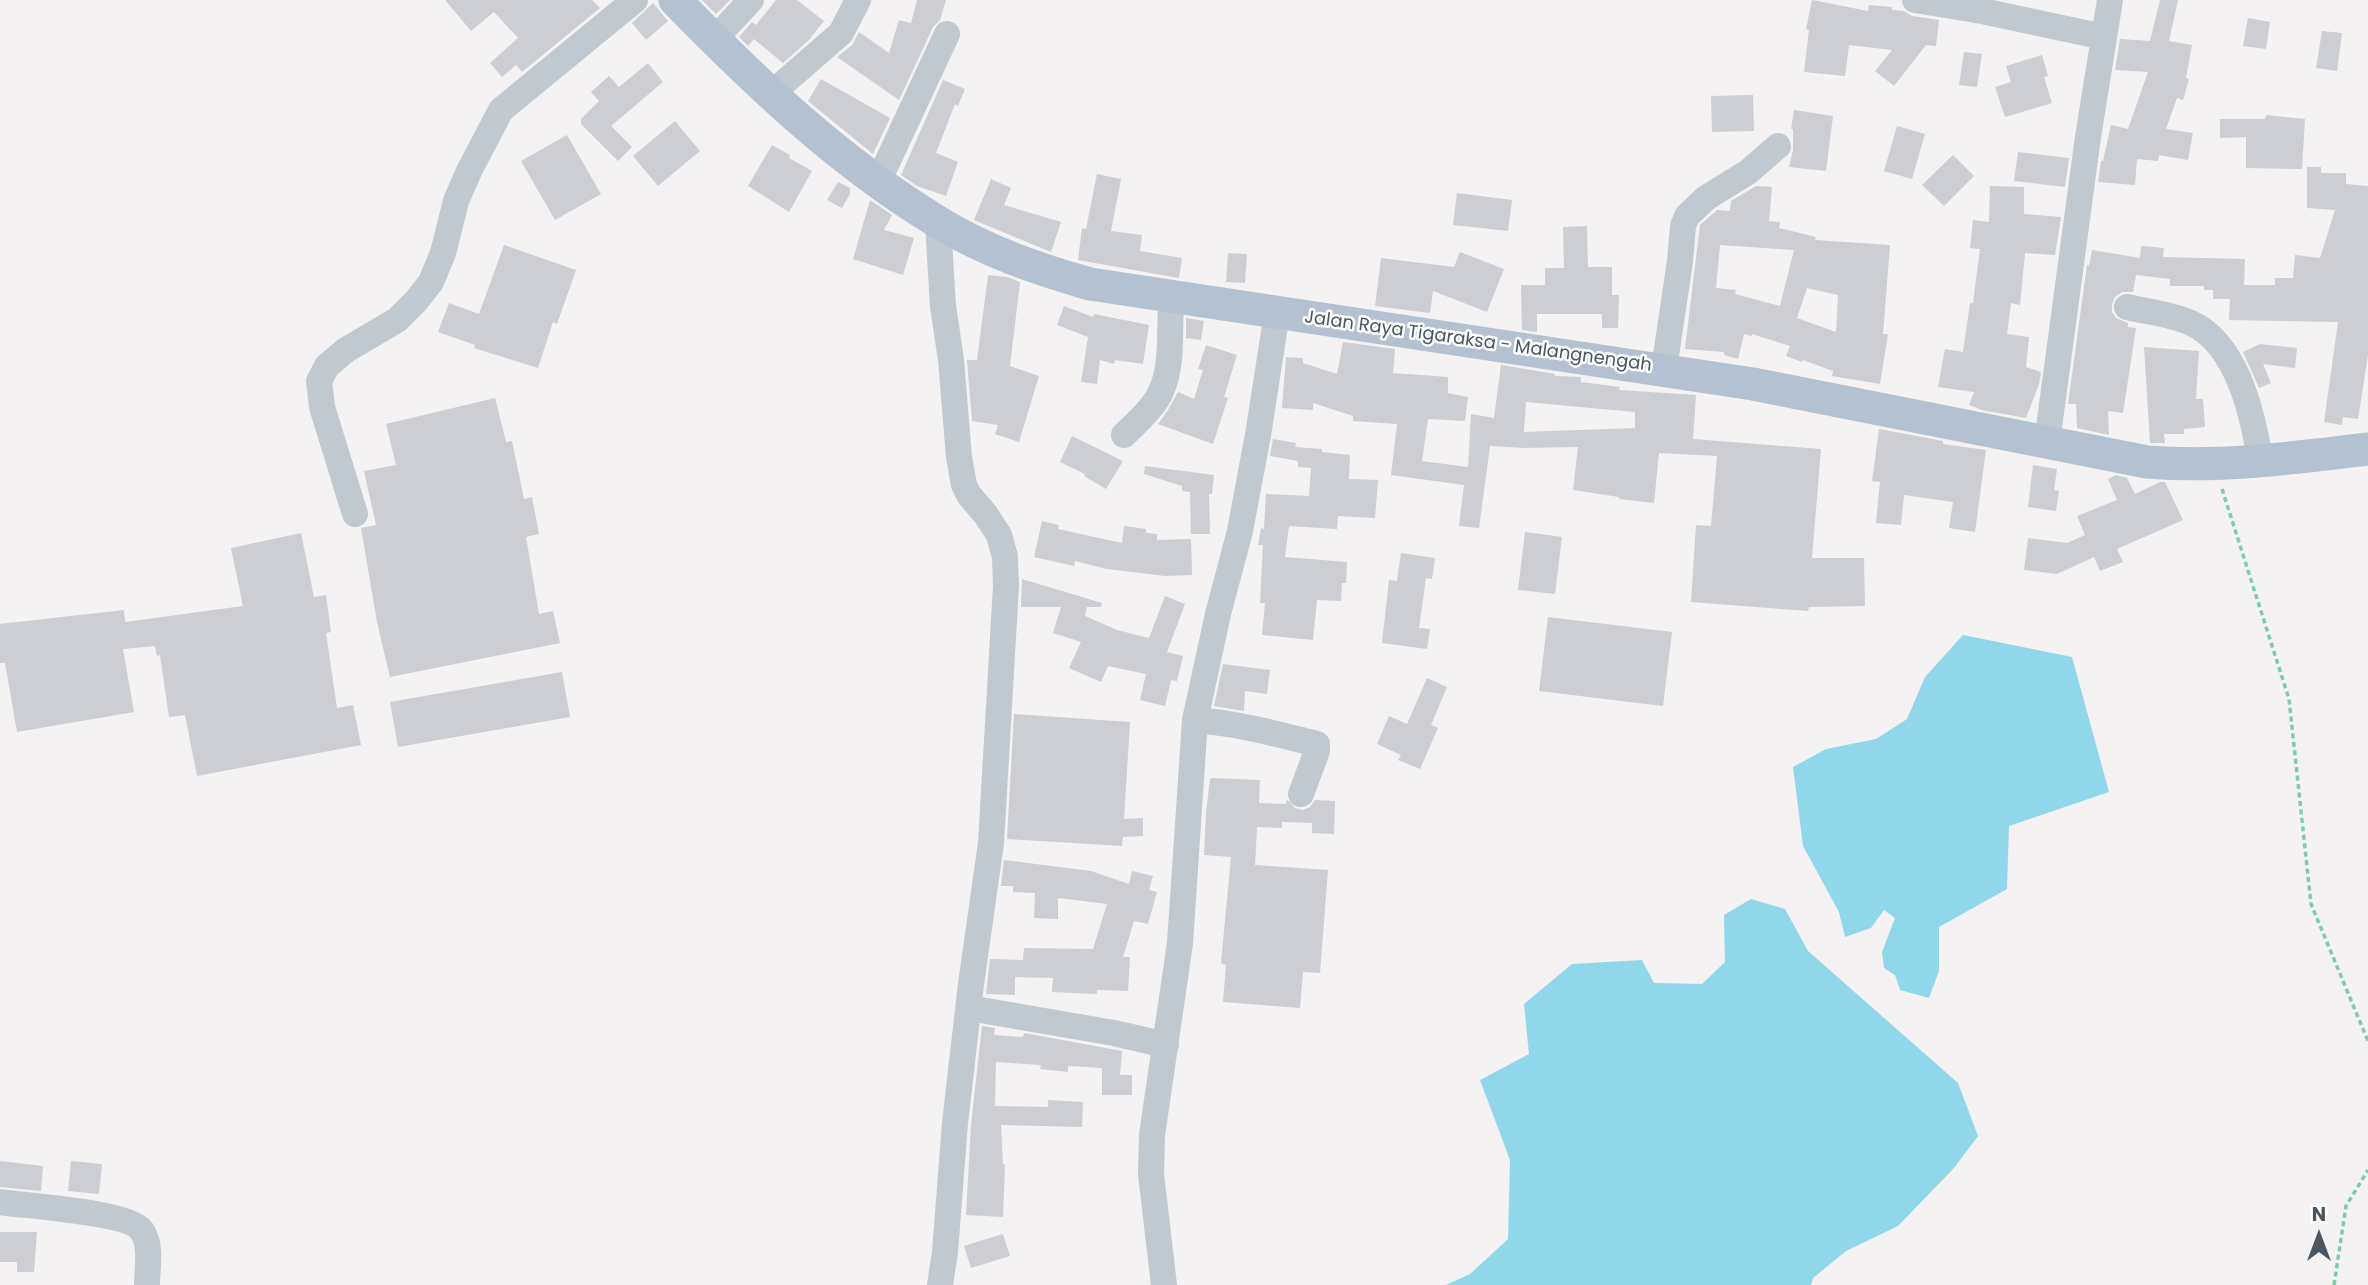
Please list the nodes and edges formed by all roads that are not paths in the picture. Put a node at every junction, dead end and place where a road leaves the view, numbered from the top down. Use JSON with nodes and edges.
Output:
{"nodes":[{"id":1,"x":635,"y":0,"type":"edge"},
{"id":2,"x":675,"y":0,"type":"edge"},
{"id":3,"x":751,"y":0,"type":"edge"},
{"id":4,"x":858,"y":0,"type":"edge"},
{"id":5,"x":1915,"y":0,"type":"edge"},
{"id":6,"x":2110,"y":0,"type":"edge"},
{"id":7,"x":947,"y":34,"type":"dead end"},
{"id":8,"x":2104,"y":37,"type":"junction"},
{"id":9,"x":714,"y":40,"type":"junction"},
{"id":10,"x":772,"y":93,"type":"junction"},
{"id":11,"x":1778,"y":146,"type":"dead end"},
{"id":12,"x":877,"y":182,"type":"junction"},
{"id":13,"x":938,"y":223,"type":"junction"},
{"id":14,"x":1172,"y":296,"type":"junction"},
{"id":15,"x":2127,"y":307,"type":"dead end"},
{"id":16,"x":1277,"y":313,"type":"junction"},
{"id":17,"x":1664,"y":369,"type":"junction"},
{"id":18,"x":1124,"y":435,"type":"dead end"},
{"id":19,"x":2047,"y":442,"type":"junction"},
{"id":20,"x":2368,"y":449,"type":"edge"},
{"id":21,"x":2260,"y":460,"type":"junction"},
{"id":22,"x":355,"y":514,"type":"dead end"},
{"id":23,"x":1195,"y":720,"type":"junction"},
{"id":24,"x":1301,"y":794,"type":"dead end"},
{"id":25,"x":969,"y":1008,"type":"junction"},
{"id":26,"x":1167,"y":1045,"type":"junction"},
{"id":27,"x":0,"y":1202,"type":"edge"},
{"id":28,"x":147,"y":1285,"type":"edge"},
{"id":29,"x":940,"y":1285,"type":"edge"},
{"id":30,"x":1164,"y":1285,"type":"edge"}],
"edges":[{"from":1,"to":22,"type":"street"},
{"from":2,"to":9,"type":"main road","name":"Jalan Raya Tigaraksa - Malangnengah"},
{"from":3,"to":9,"type":"street"},
{"from":4,"to":10,"type":"street"},
{"from":5,"to":8,"type":"street"},
{"from":6,"to":8,"type":"street"},
{"from":7,"to":12,"type":"street"},
{"from":8,"to":19,"type":"street"},
{"from":9,"to":10,"type":"main road","name":"Jalan Raya Tigaraksa - Malangnengah"},
{"from":10,"to":12,"type":"main road","name":"Jalan Raya Tigaraksa - Malangnengah"},
{"from":11,"to":17,"type":"street"},
{"from":12,"to":13,"type":"main road","name":"Jalan Raya Tigaraksa - Malangnengah"},
{"from":13,"to":14,"type":"main road","name":"Jalan Raya Tigaraksa - Malangnengah"},
{"from":13,"to":25,"type":"street"},
{"from":14,"to":16,"type":"main road","name":"Jalan Raya Tigaraksa - Malangnengah"},
{"from":14,"to":18,"type":"street"},
{"from":15,"to":21,"type":"street"},
{"from":16,"to":17,"type":"main road","name":"Jalan Raya Tigaraksa - Malangnengah"},
{"from":16,"to":23,"type":"street"},
{"from":17,"to":19,"type":"main road","name":"Jalan Raya Tigaraksa - Malangnengah"},
{"from":19,"to":21,"type":"main road","name":"Jalan Raya Tigaraksa - Malangnengah"},
{"from":20,"to":21,"type":"main road","name":"Jalan Raya Tigaraksa - Malangnengah"},
{"from":23,"to":24,"type":"street"},
{"from":23,"to":26,"type":"street"},
{"from":25,"to":26,"type":"street"},
{"from":25,"to":29,"type":"street"},
{"from":26,"to":30,"type":"street"},
{"from":27,"to":28,"type":"street"}]}
